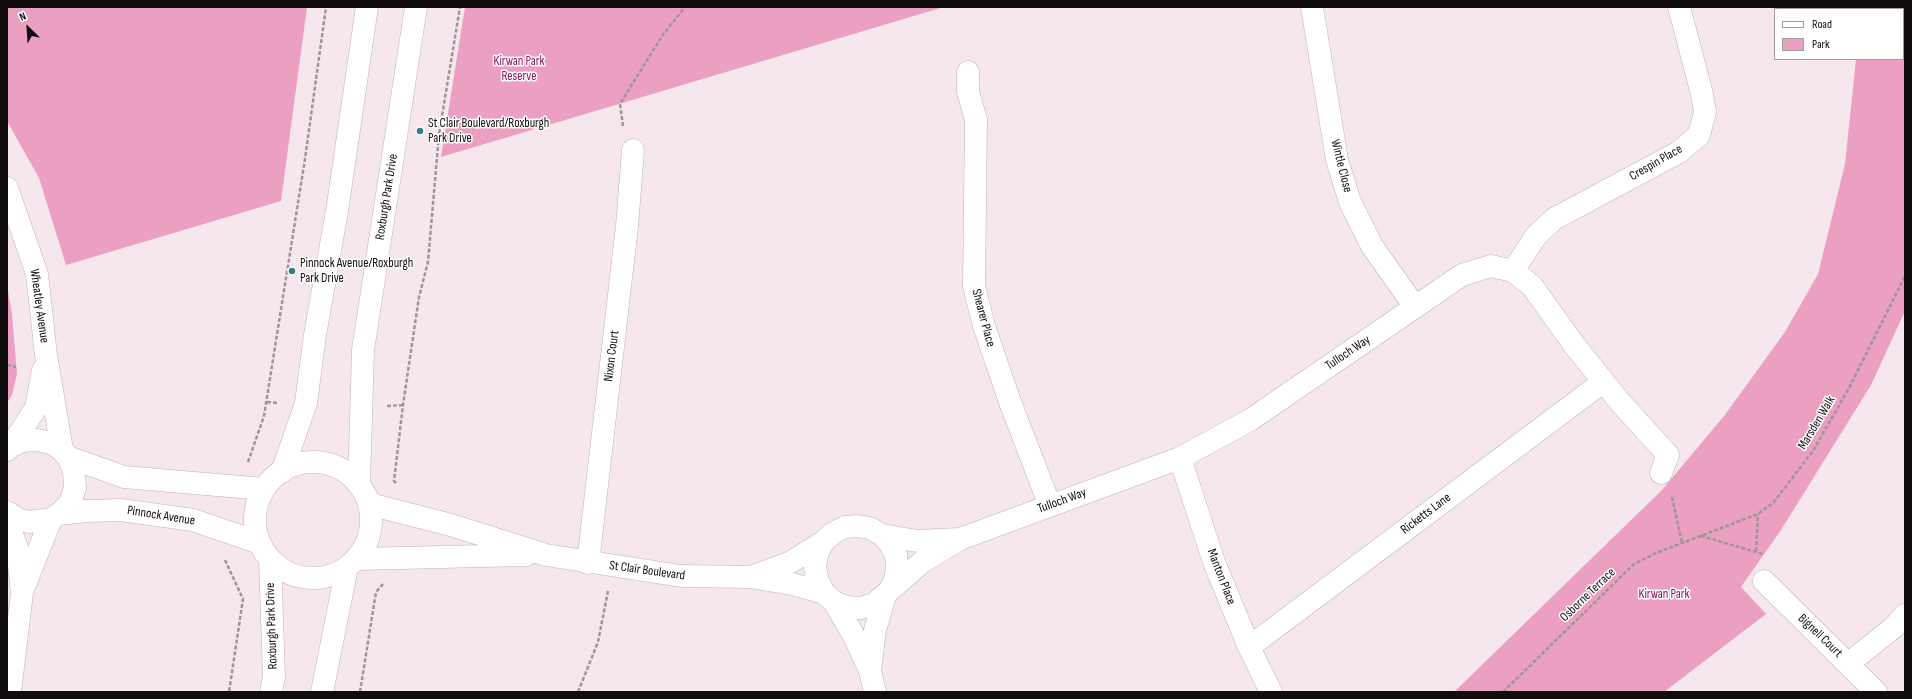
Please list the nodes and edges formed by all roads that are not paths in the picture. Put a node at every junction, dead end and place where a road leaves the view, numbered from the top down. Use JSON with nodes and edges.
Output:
{"nodes":[{"id":1,"x":367,"y":7,"type":"edge"},
{"id":2,"x":416,"y":7,"type":"edge"},
{"id":3,"x":1312,"y":7,"type":"edge"},
{"id":4,"x":1679,"y":7,"type":"edge"},
{"id":5,"x":968,"y":72,"type":"dead end"},
{"id":6,"x":633,"y":150,"type":"road end"},
{"id":7,"x":7,"y":188,"type":"edge"},
{"id":8,"x":1513,"y":271,"type":"junction"},
{"id":9,"x":1415,"y":307,"type":"junction"},
{"id":10,"x":46,"y":356,"type":"junction"},
{"id":11,"x":1603,"y":382,"type":"junction"},
{"id":12,"x":9,"y":448,"type":"edge"},
{"id":13,"x":65,"y":454,"type":"junction"},
{"id":14,"x":1180,"y":458,"type":"junction"},
{"id":15,"x":1664,"y":464,"type":"road end"},
{"id":16,"x":282,"y":472,"type":"junction"},
{"id":17,"x":359,"y":484,"type":"junction"},
{"id":18,"x":264,"y":489,"type":"junction"},
{"id":19,"x":369,"y":504,"type":"junction"},
{"id":20,"x":1050,"y":506,"type":"junction"},
{"id":21,"x":7,"y":512,"type":"edge"},
{"id":22,"x":55,"y":517,"type":"junction"},
{"id":23,"x":7,"y":522,"type":"edge"},
{"id":24,"x":882,"y":535,"type":"junction"},
{"id":25,"x":960,"y":539,"type":"junction"},
{"id":26,"x":823,"y":542,"type":"junction"},
{"id":27,"x":265,"y":551,"type":"junction"},
{"id":28,"x":546,"y":555,"type":"junction"},
{"id":29,"x":588,"y":562,"type":"junction"},
{"id":30,"x":352,"y":563,"type":"junction"},
{"id":31,"x":750,"y":577,"type":"junction"},
{"id":32,"x":1764,"y":581,"type":"dead end"},
{"id":33,"x":22,"y":593,"type":"junction"},
{"id":34,"x":887,"y":593,"type":"junction"},
{"id":35,"x":829,"y":597,"type":"junction"},
{"id":36,"x":1905,"y":615,"type":"edge"},
{"id":37,"x":1249,"y":647,"type":"junction"},
{"id":38,"x":1849,"y":663,"type":"junction"},
{"id":39,"x":870,"y":671,"type":"junction"},
{"id":40,"x":10,"y":692,"type":"edge"},
{"id":41,"x":271,"y":692,"type":"edge"},
{"id":42,"x":322,"y":692,"type":"edge"},
{"id":43,"x":875,"y":692,"type":"edge"},
{"id":44,"x":1271,"y":692,"type":"edge"},
{"id":45,"x":1876,"y":692,"type":"edge"}],
"edges":[{"from":1,"to":16,"type":"street"},
{"from":2,"to":17,"type":"street","name":"Roxburgh Park Drive"},
{"from":3,"to":9,"type":"street","name":"Wintle Close"},
{"from":4,"to":8,"type":"street","name":"Crespin Place"},
{"from":5,"to":20,"type":"street","name":"Shearer Place"},
{"from":6,"to":29,"type":"street","name":"Nixon Court"},
{"from":7,"to":10,"type":"street","name":"Wheatley Avenue"},
{"from":8,"to":9,"type":"street","name":"Tulloch Way"},
{"from":8,"to":11,"type":"street","name":"Tulloch Way"},
{"from":9,"to":14,"type":"street","name":"Tulloch Way"},
{"from":10,"to":12,"type":"street","name":"Wheatley Avenue"},
{"from":10,"to":13,"type":"street","name":"Wheatley Avenue"},
{"from":11,"to":15,"type":"street","name":"Tulloch Way"},
{"from":11,"to":37,"type":"street","name":"Ricketts Lane"},
{"from":12,"to":13,"type":"street"},
{"from":13,"to":18,"type":"street"},
{"from":13,"to":22,"type":"street","name":"Wheatley Avenue"},
{"from":14,"to":20,"type":"street","name":"Tulloch Way"},
{"from":14,"to":37,"type":"street","name":"Manton Place"},
{"from":16,"to":17,"type":"street"},
{"from":16,"to":18,"type":"street"},
{"from":17,"to":19,"type":"street"},
{"from":18,"to":27,"type":"street"},
{"from":19,"to":28,"type":"street","name":"St Clair Boulevard"},
{"from":19,"to":30,"type":"street"},
{"from":20,"to":25,"type":"street","name":"Tulloch Way"},
{"from":21,"to":22,"type":"street","name":"Pinnock Avenue"},
{"from":22,"to":27,"type":"street","name":"Pinnock Avenue"},
{"from":22,"to":33,"type":"street"},
{"from":23,"to":33,"type":"street"},
{"from":24,"to":25,"type":"street","name":"Tulloch Way"},
{"from":24,"to":26,"type":"street"},
{"from":24,"to":34,"type":"street"},
{"from":25,"to":34,"type":"street","name":"Tulloch Way"},
{"from":26,"to":31,"type":"street","name":"St Clair Boulevard"},
{"from":26,"to":35,"type":"street"},
{"from":27,"to":30,"type":"street"},
{"from":27,"to":41,"type":"street","name":"Roxburgh Park Drive"},
{"from":28,"to":29,"type":"street","name":"St Clair Boulevard"},
{"from":28,"to":30,"type":"street","name":"St Clair Boulevard"},
{"from":29,"to":31,"type":"street","name":"St Clair Boulevard"},
{"from":30,"to":42,"type":"street"},
{"from":31,"to":35,"type":"street","name":"St Clair Boulevard"},
{"from":32,"to":38,"type":"street","name":"Bignell Court"},
{"from":33,"to":40,"type":"street"},
{"from":34,"to":35,"type":"street"},
{"from":34,"to":39,"type":"street"},
{"from":35,"to":39,"type":"street"},
{"from":36,"to":38,"type":"street"},
{"from":37,"to":44,"type":"street","name":"Manton Place"},
{"from":38,"to":45,"type":"street","name":"Bignell Court"},
{"from":39,"to":43,"type":"street"}]}
